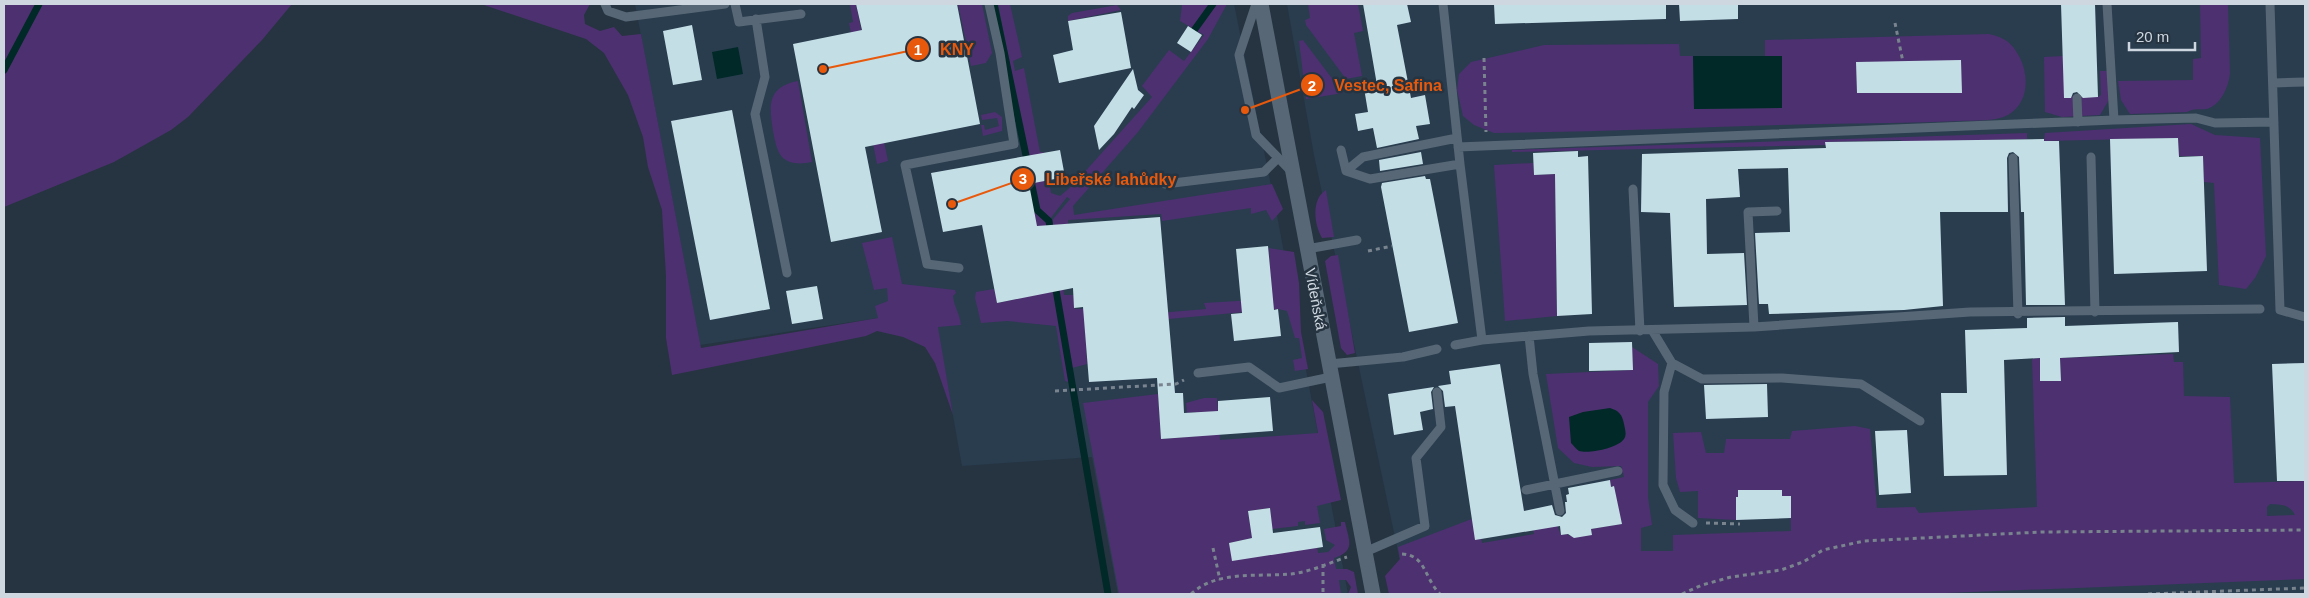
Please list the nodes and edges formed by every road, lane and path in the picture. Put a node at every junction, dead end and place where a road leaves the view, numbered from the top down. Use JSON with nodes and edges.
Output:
{"nodes":[{"id":1,"x":605,"y":4,"type":"edge"},
{"id":2,"x":725,"y":4,"type":"edge"},
{"id":3,"x":735,"y":4,"type":"edge"},
{"id":4,"x":989,"y":4,"type":"edge"},
{"id":5,"x":1256,"y":4,"type":"edge"},
{"id":6,"x":1261,"y":4,"type":"edge"},
{"id":7,"x":1443,"y":4,"type":"edge"},
{"id":8,"x":2107,"y":4,"type":"edge"},
{"id":9,"x":2270,"y":4,"type":"edge"},
{"id":10,"x":802,"y":14,"type":"dead end"},
{"id":11,"x":756,"y":19,"type":"junction"},
{"id":12,"x":1894,"y":23,"type":"dead end"},
{"id":13,"x":1484,"y":58,"type":"dead end"},
{"id":14,"x":1903,"y":62,"type":"dead end"},
{"id":15,"x":2305,"y":82,"type":"edge"},
{"id":16,"x":2274,"y":84,"type":"junction"},
{"id":17,"x":2077,"y":98,"type":"dead end"},
{"id":18,"x":2114,"y":120,"type":"junction"},
{"id":19,"x":2078,"y":122,"type":"junction"},
{"id":20,"x":2274,"y":122,"type":"junction"},
{"id":21,"x":1458,"y":142,"type":"junction"},
{"id":22,"x":1487,"y":145,"type":"junction"},
{"id":23,"x":1341,"y":150,"type":"dead end"},
{"id":24,"x":2091,"y":157,"type":"dead end"},
{"id":25,"x":1278,"y":158,"type":"junction"},
{"id":26,"x":2013,"y":158,"type":"dead end"},
{"id":27,"x":1460,"y":164,"type":"junction"},
{"id":28,"x":1346,"y":171,"type":"junction"},
{"id":29,"x":1292,"y":172,"type":"junction"},
{"id":30,"x":1165,"y":184,"type":"dead end"},
{"id":31,"x":1634,"y":188,"type":"dead end"},
{"id":32,"x":1777,"y":211,"type":"dead end"},
{"id":33,"x":1357,"y":240,"type":"dead end"},
{"id":34,"x":1392,"y":246,"type":"dead end"},
{"id":35,"x":1307,"y":249,"type":"junction"},
{"id":36,"x":1380,"y":249,"type":"dead end"},
{"id":37,"x":959,"y":268,"type":"dead end"},
{"id":38,"x":787,"y":273,"type":"dead end"},
{"id":39,"x":2260,"y":309,"type":"dead end"},
{"id":40,"x":2095,"y":312,"type":"junction"},
{"id":41,"x":2018,"y":314,"type":"junction"},
{"id":42,"x":2305,"y":317,"type":"edge"},
{"id":43,"x":1754,"y":328,"type":"junction"},
{"id":44,"x":1652,"y":330,"type":"junction"},
{"id":45,"x":1640,"y":331,"type":"junction"},
{"id":46,"x":1529,"y":336,"type":"junction"},
{"id":47,"x":1482,"y":340,"type":"junction"},
{"id":48,"x":1455,"y":345,"type":"dead end"},
{"id":49,"x":1437,"y":349,"type":"dead end"},
{"id":50,"x":1672,"y":363,"type":"junction"},
{"id":51,"x":1330,"y":370,"type":"junction"},
{"id":52,"x":1198,"y":373,"type":"joint"},
{"id":53,"x":1055,"y":391,"type":"dead end"},
{"id":54,"x":1437,"y":392,"type":"dead end"},
{"id":55,"x":1920,"y":422,"type":"dead end"},
{"id":56,"x":1618,"y":471,"type":"dead end"},
{"id":57,"x":1555,"y":484,"type":"junction"},
{"id":58,"x":1526,"y":490,"type":"dead end"},
{"id":59,"x":1560,"y":511,"type":"dead end"},
{"id":60,"x":1693,"y":523,"type":"joint"},
{"id":61,"x":1740,"y":524,"type":"dead end"},
{"id":62,"x":2305,"y":530,"type":"edge"},
{"id":63,"x":1385,"y":544,"type":"junction"},
{"id":64,"x":1213,"y":548,"type":"dead end"},
{"id":65,"x":1365,"y":552,"type":"junction"},
{"id":66,"x":1323,"y":564,"type":"junction"},
{"id":67,"x":1220,"y":580,"type":"junction"},
{"id":68,"x":2305,"y":588,"type":"edge"},
{"id":69,"x":1190,"y":594,"type":"edge"},
{"id":70,"x":1324,"y":594,"type":"edge"},
{"id":71,"x":1373,"y":594,"type":"edge"},
{"id":72,"x":1440,"y":594,"type":"edge"},
{"id":73,"x":1682,"y":594,"type":"edge"},
{"id":74,"x":2148,"y":594,"type":"edge"},
{"id":75,"x":2177,"y":594,"type":"edge"}],
"edges":[{"from":1,"to":2,"type":"lane"},
{"from":3,"to":11,"type":"lane"},
{"from":4,"to":37,"type":"lane"},
{"from":5,"to":25,"type":"lane"},
{"from":6,"to":29,"type":"main road","name":"Vídeňská"},
{"from":7,"to":21,"type":"lane"},
{"from":8,"to":18,"type":"lane"},
{"from":9,"to":16,"type":"lane"},
{"from":10,"to":11,"type":"lane"},
{"from":11,"to":38,"type":"lane"},
{"from":12,"to":14,"type":"path"},
{"from":13,"to":22,"type":"path"},
{"from":15,"to":16,"type":"lane"},
{"from":16,"to":20,"type":"lane"},
{"from":17,"to":19,"type":"lane"},
{"from":18,"to":19,"type":"lane"},
{"from":18,"to":20,"type":"lane"},
{"from":19,"to":22,"type":"lane"},
{"from":20,"to":42,"type":"lane"},
{"from":21,"to":22,"type":"lane"},
{"from":21,"to":27,"type":"lane"},
{"from":21,"to":28,"type":"lane"},
{"from":23,"to":28,"type":"lane"},
{"from":24,"to":40,"type":"lane"},
{"from":25,"to":29,"type":"lane"},
{"from":25,"to":30,"type":"lane"},
{"from":26,"to":41,"type":"lane"},
{"from":27,"to":28,"type":"lane"},
{"from":27,"to":47,"type":"lane"},
{"from":29,"to":35,"type":"main road","name":"Vídeňská"},
{"from":31,"to":45,"type":"lane"},
{"from":32,"to":43,"type":"lane"},
{"from":33,"to":35,"type":"lane"},
{"from":34,"to":36,"type":"path"},
{"from":35,"to":51,"type":"main road","name":"Vídeňská"},
{"from":39,"to":40,"type":"lane"},
{"from":40,"to":41,"type":"lane"},
{"from":41,"to":43,"type":"lane"},
{"from":43,"to":44,"type":"lane"},
{"from":44,"to":45,"type":"lane"},
{"from":44,"to":50,"type":"lane"},
{"from":45,"to":46,"type":"lane"},
{"from":46,"to":47,"type":"lane"},
{"from":46,"to":57,"type":"lane"},
{"from":47,"to":48,"type":"lane"},
{"from":49,"to":51,"type":"lane"},
{"from":50,"to":55,"type":"lane"},
{"from":50,"to":60,"type":"lane"},
{"from":51,"to":52,"type":"lane"},
{"from":51,"to":65,"type":"main road","name":"Vídeňská"},
{"from":52,"to":53,"type":"path"},
{"from":54,"to":63,"type":"lane"},
{"from":56,"to":57,"type":"lane"},
{"from":57,"to":58,"type":"lane"},
{"from":57,"to":59,"type":"lane"},
{"from":60,"to":61,"type":"path"},
{"from":62,"to":73,"type":"path"},
{"from":63,"to":65,"type":"lane"},
{"from":63,"to":72,"type":"path"},
{"from":64,"to":67,"type":"path"},
{"from":65,"to":66,"type":"path"},
{"from":65,"to":71,"type":"main road","name":"Vídeňská"},
{"from":66,"to":67,"type":"path"},
{"from":66,"to":70,"type":"path"},
{"from":67,"to":69,"type":"path"},
{"from":68,"to":75,"type":"path"},
{"from":74,"to":75,"type":"path"}]}
